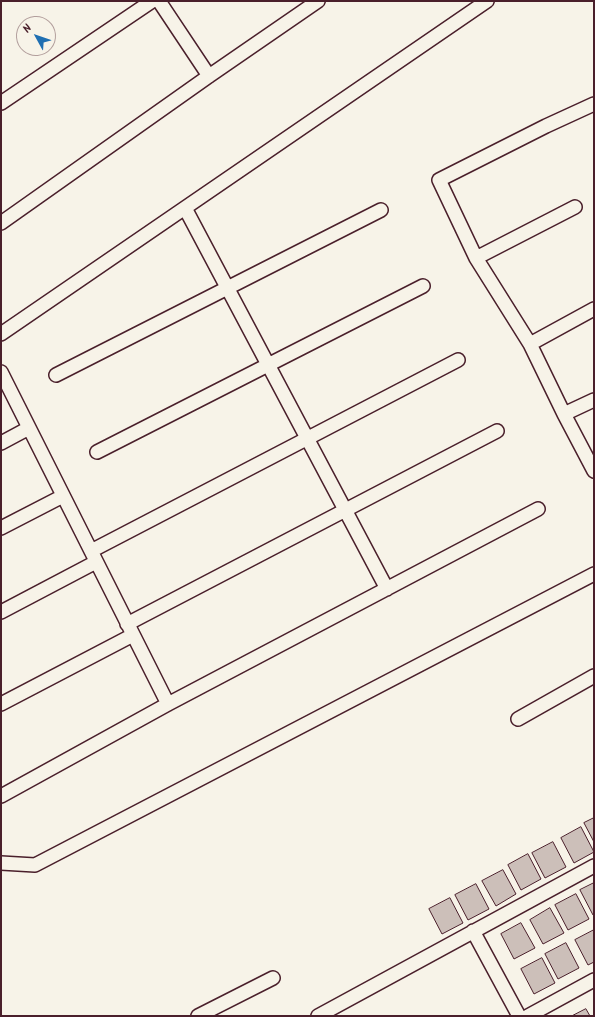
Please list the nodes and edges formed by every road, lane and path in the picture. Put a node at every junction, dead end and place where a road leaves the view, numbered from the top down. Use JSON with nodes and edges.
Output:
{"nodes":[{"id":1,"x":152,"y":1,"type":"edge"},
{"id":2,"x":159,"y":1,"type":"edge"},
{"id":3,"x":318,"y":1,"type":"edge"},
{"id":4,"x":488,"y":1,"type":"edge"},
{"id":5,"x":209,"y":76,"type":"junction"},
{"id":6,"x":1,"y":103,"type":"edge"},
{"id":7,"x":594,"y":104,"type":"edge"},
{"id":8,"x":575,"y":207,"type":"dead end"},
{"id":9,"x":185,"y":208,"type":"junction"},
{"id":10,"x":381,"y":210,"type":"dead end"},
{"id":11,"x":1,"y":223,"type":"edge"},
{"id":12,"x":476,"y":258,"type":"junction"},
{"id":13,"x":423,"y":286,"type":"dead end"},
{"id":14,"x":227,"y":288,"type":"junction"},
{"id":15,"x":594,"y":309,"type":"edge"},
{"id":16,"x":1,"y":334,"type":"edge"},
{"id":17,"x":530,"y":344,"type":"junction"},
{"id":18,"x":458,"y":360,"type":"dead end"},
{"id":19,"x":268,"y":365,"type":"junction"},
{"id":20,"x":1,"y":372,"type":"edge"},
{"id":21,"x":56,"y":375,"type":"dead end"},
{"id":22,"x":594,"y":400,"type":"edge"},
{"id":23,"x":564,"y":414,"type":"junction"},
{"id":24,"x":29,"y":428,"type":"junction"},
{"id":25,"x":497,"y":431,"type":"dead end"},
{"id":26,"x":307,"y":438,"type":"junction"},
{"id":27,"x":1,"y":443,"type":"edge"},
{"id":28,"x":97,"y":452,"type":"dead end"},
{"id":29,"x":594,"y":471,"type":"edge"},
{"id":30,"x":63,"y":496,"type":"junction"},
{"id":31,"x":538,"y":508,"type":"dead end"},
{"id":32,"x":346,"y":510,"type":"junction"},
{"id":33,"x":1,"y":528,"type":"edge"},
{"id":34,"x":94,"y":556,"type":"junction"},
{"id":35,"x":594,"y":574,"type":"edge"},
{"id":36,"x":387,"y":588,"type":"junction"},
{"id":37,"x":1,"y":612,"type":"edge"},
{"id":38,"x":130,"y":629,"type":"junction"},
{"id":39,"x":594,"y":676,"type":"edge"},
{"id":40,"x":1,"y":704,"type":"edge"},
{"id":41,"x":168,"y":704,"type":"junction"},
{"id":42,"x":518,"y":719,"type":"dead end"},
{"id":43,"x":1,"y":796,"type":"edge"},
{"id":44,"x":1,"y":863,"type":"edge"},
{"id":45,"x":594,"y":866,"type":"edge"},
{"id":46,"x":473,"y":931,"type":"junction"},
{"id":47,"x":273,"y":978,"type":"dead end"},
{"id":48,"x":594,"y":980,"type":"edge"},
{"id":49,"x":198,"y":1016,"type":"edge"},
{"id":50,"x":318,"y":1016,"type":"edge"},
{"id":51,"x":519,"y":1016,"type":"edge"},
{"id":52,"x":528,"y":1016,"type":"edge"}],
"edges":[{"from":1,"to":6,"type":"street"},
{"from":2,"to":5,"type":"street"},
{"from":3,"to":5,"type":"street"},
{"from":4,"to":9,"type":"street"},
{"from":5,"to":11,"type":"street"},
{"from":7,"to":12,"type":"street"},
{"from":8,"to":12,"type":"street"},
{"from":9,"to":14,"type":"street"},
{"from":9,"to":16,"type":"street"},
{"from":10,"to":14,"type":"street"},
{"from":12,"to":17,"type":"street"},
{"from":13,"to":19,"type":"street"},
{"from":14,"to":19,"type":"street"},
{"from":14,"to":21,"type":"street"},
{"from":15,"to":17,"type":"street"},
{"from":17,"to":23,"type":"street"},
{"from":18,"to":26,"type":"street"},
{"from":19,"to":26,"type":"street"},
{"from":19,"to":28,"type":"street"},
{"from":20,"to":24,"type":"street"},
{"from":22,"to":23,"type":"street"},
{"from":23,"to":29,"type":"street"},
{"from":24,"to":27,"type":"street"},
{"from":24,"to":30,"type":"street"},
{"from":25,"to":32,"type":"street"},
{"from":26,"to":32,"type":"street"},
{"from":26,"to":34,"type":"street"},
{"from":30,"to":33,"type":"street"},
{"from":30,"to":34,"type":"street"},
{"from":31,"to":36,"type":"street"},
{"from":32,"to":36,"type":"street"},
{"from":32,"to":38,"type":"street"},
{"from":34,"to":37,"type":"street"},
{"from":34,"to":38,"type":"street"},
{"from":35,"to":44,"type":"street"},
{"from":36,"to":41,"type":"street"},
{"from":38,"to":40,"type":"street"},
{"from":38,"to":41,"type":"street"},
{"from":39,"to":42,"type":"street"},
{"from":41,"to":43,"type":"street"},
{"from":45,"to":46,"type":"street"},
{"from":46,"to":50,"type":"street"},
{"from":46,"to":51,"type":"street"},
{"from":47,"to":49,"type":"street"},
{"from":48,"to":52,"type":"street"}]}
